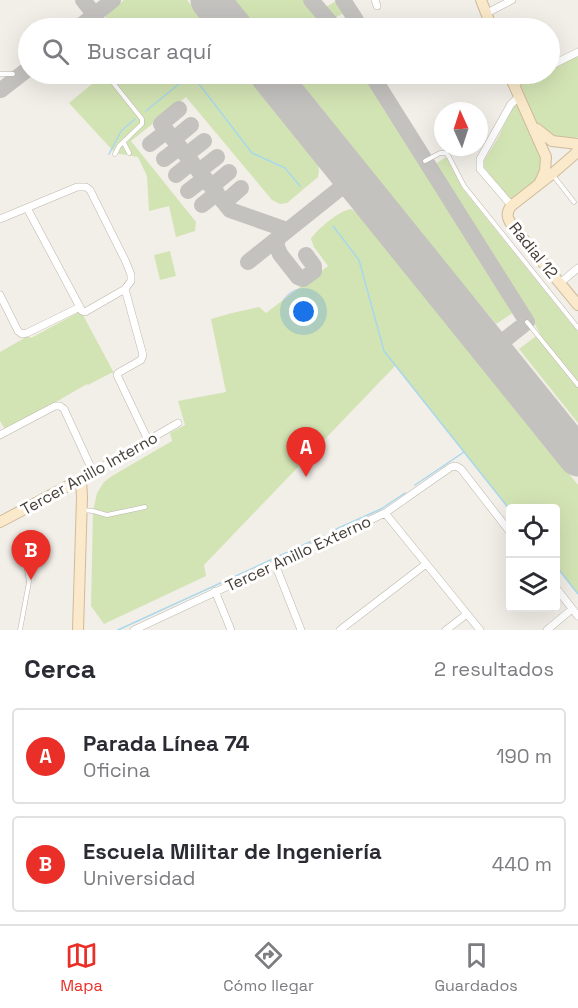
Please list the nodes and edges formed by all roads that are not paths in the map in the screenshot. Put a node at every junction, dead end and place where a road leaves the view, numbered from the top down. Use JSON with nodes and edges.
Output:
{"nodes":[{"id":1,"x":481,"y":0,"type":"edge"},
{"id":2,"x":512,"y":0,"type":"edge"},
{"id":3,"x":486,"y":18,"type":"edge"},
{"id":4,"x":493,"y":18,"type":"edge"},
{"id":5,"x":578,"y":52,"type":"edge"},
{"id":6,"x":560,"y":61,"type":"edge"},
{"id":7,"x":0,"y":74,"type":"edge"},
{"id":8,"x":13,"y":74,"type":"dead end"},
{"id":9,"x":114,"y":84,"type":"edge"},
{"id":10,"x":513,"y":84,"type":"edge"},
{"id":11,"x":519,"y":97,"type":"junction"},
{"id":12,"x":530,"y":123,"type":"junction"},
{"id":13,"x":124,"y":142,"type":"junction"},
{"id":14,"x":578,"y":144,"type":"edge"},
{"id":15,"x":578,"y":150,"type":"edge"},
{"id":16,"x":129,"y":153,"type":"dead end"},
{"id":17,"x":115,"y":154,"type":"dead end"},
{"id":18,"x":425,"y":161,"type":"dead end"},
{"id":19,"x":552,"y":174,"type":"junction"},
{"id":20,"x":538,"y":184,"type":"junction"},
{"id":21,"x":574,"y":202,"type":"dead end"},
{"id":22,"x":512,"y":205,"type":"junction"},
{"id":23,"x":27,"y":208,"type":"junction"},
{"id":24,"x":0,"y":219,"type":"edge"},
{"id":25,"x":578,"y":268,"type":"edge"},
{"id":26,"x":560,"y":282,"type":"junction"},
{"id":27,"x":125,"y":289,"type":"junction"},
{"id":28,"x":0,"y":295,"type":"edge"},
{"id":29,"x":578,"y":305,"type":"edge"},
{"id":30,"x":83,"y":309,"type":"junction"},
{"id":31,"x":527,"y":322,"type":"dead end"},
{"id":32,"x":578,"y":328,"type":"edge"},
{"id":33,"x":578,"y":385,"type":"edge"},
{"id":34,"x":178,"y":423,"type":"dead end"},
{"id":35,"x":0,"y":435,"type":"edge"},
{"id":36,"x":147,"y":440,"type":"junction"},
{"id":37,"x":93,"y":472,"type":"junction"},
{"id":38,"x":81,"y":479,"type":"junction"},
{"id":39,"x":145,"y":507,"type":"dead end"},
{"id":40,"x":81,"y":509,"type":"junction"},
{"id":41,"x":385,"y":513,"type":"junction"},
{"id":42,"x":0,"y":522,"type":"edge"},
{"id":43,"x":506,"y":527,"type":"edge"},
{"id":44,"x":26,"y":564,"type":"dead end"},
{"id":45,"x":275,"y":564,"type":"junction"},
{"id":46,"x":426,"y":564,"type":"junction"},
{"id":47,"x":215,"y":591,"type":"junction"},
{"id":48,"x":560,"y":594,"type":"edge"},
{"id":49,"x":572,"y":609,"type":"junction"},
{"id":50,"x":466,"y":614,"type":"junction"},
{"id":51,"x":578,"y":616,"type":"edge"},
{"id":52,"x":20,"y":630,"type":"edge"},
{"id":53,"x":78,"y":630,"type":"edge"},
{"id":54,"x":134,"y":630,"type":"edge"},
{"id":55,"x":231,"y":630,"type":"edge"},
{"id":56,"x":301,"y":630,"type":"edge"},
{"id":57,"x":340,"y":630,"type":"edge"},
{"id":58,"x":446,"y":630,"type":"edge"},
{"id":59,"x":480,"y":630,"type":"edge"},
{"id":60,"x":548,"y":630,"type":"edge"}],
"edges":[{"from":1,"to":3,"type":"street"},
{"from":2,"to":4,"type":"street"},
{"from":5,"to":6,"type":"street"},
{"from":7,"to":8,"type":"lane"},
{"from":9,"to":13,"type":"lane"},
{"from":10,"to":11,"type":"street"},
{"from":11,"to":12,"type":"street"},
{"from":11,"to":22,"type":"street"},
{"from":12,"to":14,"type":"street"},
{"from":12,"to":20,"type":"street"},
{"from":13,"to":16,"type":"lane"},
{"from":13,"to":17,"type":"lane"},
{"from":15,"to":19,"type":"street","name":"Radial 12"},
{"from":18,"to":32,"type":"lane"},
{"from":19,"to":20,"type":"street","name":"Radial 12"},
{"from":19,"to":21,"type":"lane"},
{"from":20,"to":22,"type":"street","name":"Radial 12"},
{"from":22,"to":26,"type":"street","name":"Radial 12"},
{"from":23,"to":24,"type":"street"},
{"from":23,"to":27,"type":"street"},
{"from":23,"to":30,"type":"street"},
{"from":25,"to":26,"type":"street"},
{"from":26,"to":29,"type":"street","name":"Radial 12"},
{"from":27,"to":30,"type":"street"},
{"from":27,"to":36,"type":"street"},
{"from":28,"to":30,"type":"street"},
{"from":31,"to":33,"type":"lane"},
{"from":34,"to":36,"type":"street","name":"Tercer Anillo Interno"},
{"from":35,"to":37,"type":"street"},
{"from":36,"to":37,"type":"street","name":"Tercer Anillo Interno"},
{"from":37,"to":38,"type":"street","name":"Tercer Anillo Interno"},
{"from":38,"to":40,"type":"street"},
{"from":38,"to":42,"type":"street","name":"Tercer Anillo Interno"},
{"from":39,"to":40,"type":"lane"},
{"from":40,"to":53,"type":"street"},
{"from":41,"to":43,"type":"street","name":"Tercer Anillo Externo"},
{"from":41,"to":45,"type":"street","name":"Tercer Anillo Externo"},
{"from":41,"to":46,"type":"street"},
{"from":44,"to":52,"type":"lane"},
{"from":45,"to":47,"type":"street","name":"Tercer Anillo Externo"},
{"from":45,"to":56,"type":"street"},
{"from":46,"to":50,"type":"street"},
{"from":46,"to":57,"type":"street"},
{"from":47,"to":54,"type":"street","name":"Tercer Anillo Externo"},
{"from":47,"to":55,"type":"street"},
{"from":48,"to":49,"type":"street"},
{"from":49,"to":51,"type":"street"},
{"from":49,"to":60,"type":"street"},
{"from":50,"to":58,"type":"street"},
{"from":50,"to":59,"type":"street"}]}
